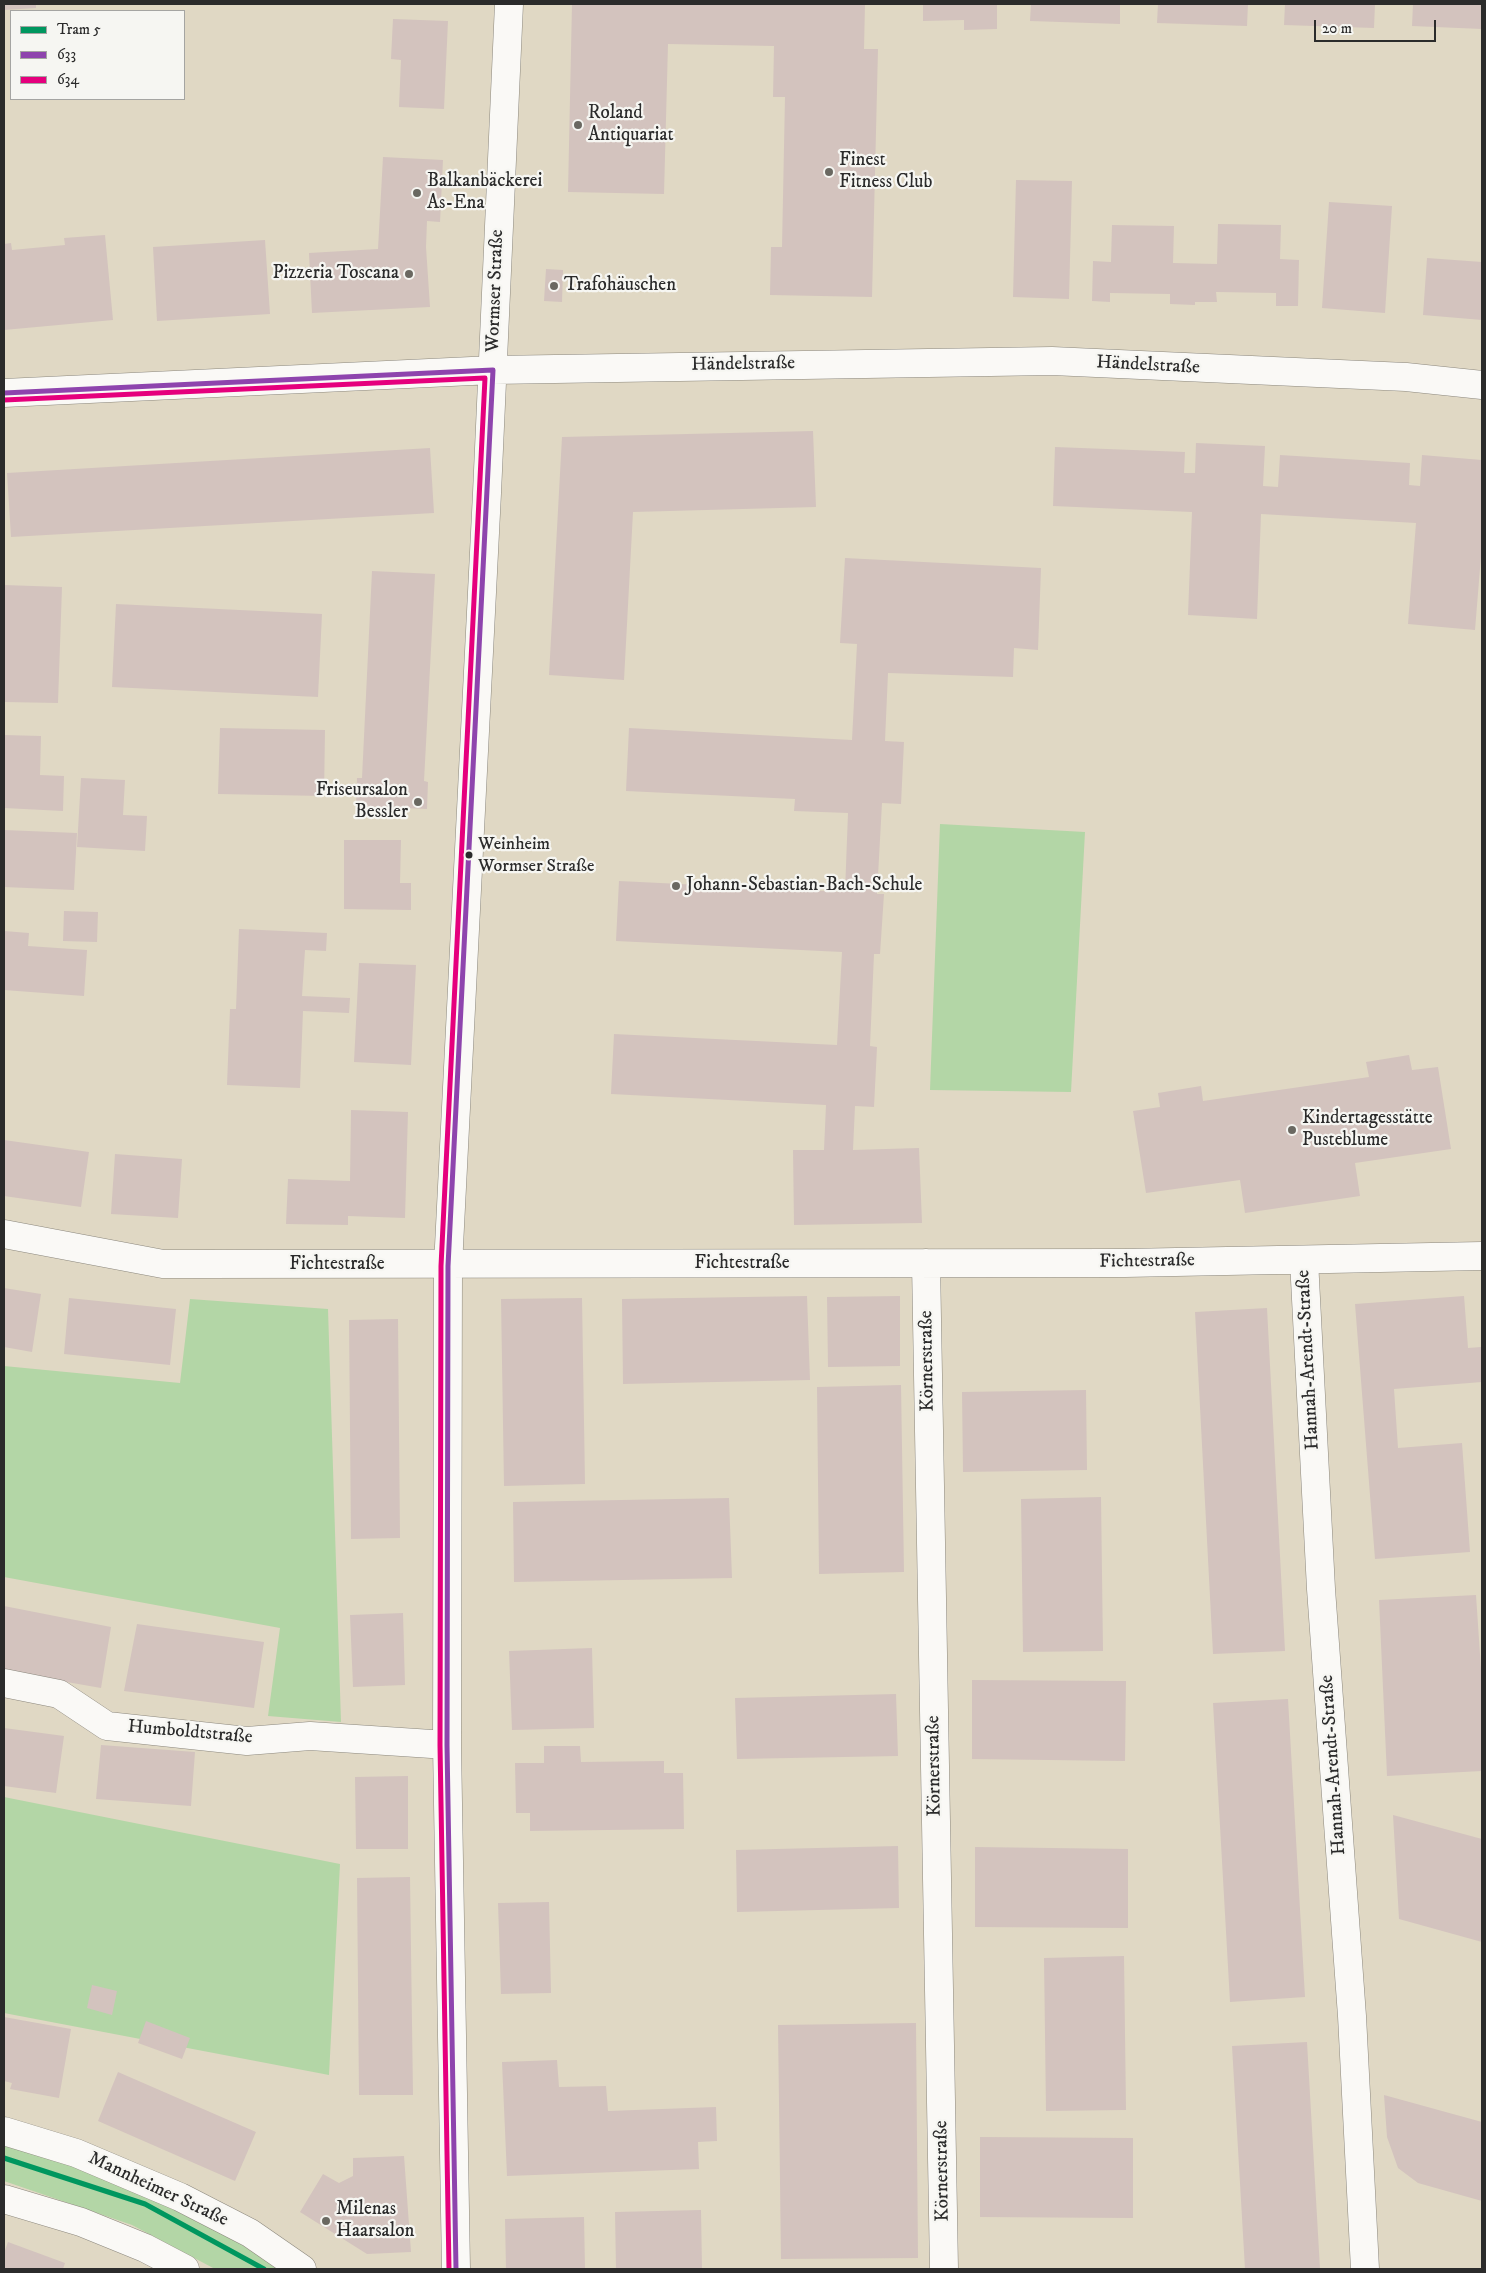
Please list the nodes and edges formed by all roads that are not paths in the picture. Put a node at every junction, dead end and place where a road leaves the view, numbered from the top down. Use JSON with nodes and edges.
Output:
{"nodes":[{"id":1,"x":509,"y":4,"type":"edge"},
{"id":2,"x":493,"y":370,"type":"junction"},
{"id":3,"x":1482,"y":385,"type":"edge"},
{"id":4,"x":4,"y":393,"type":"edge"},
{"id":5,"x":4,"y":1234,"type":"edge"},
{"id":6,"x":1482,"y":1256,"type":"edge"},
{"id":7,"x":1304,"y":1260,"type":"junction"},
{"id":8,"x":926,"y":1264,"type":"junction"},
{"id":9,"x":448,"y":1266,"type":"junction"},
{"id":10,"x":4,"y":1683,"type":"edge"},
{"id":11,"x":447,"y":1745,"type":"junction"},
{"id":12,"x":4,"y":2131,"type":"edge"},
{"id":13,"x":4,"y":2199,"type":"edge"},
{"id":14,"x":453,"y":2266,"type":"edge"},
{"id":15,"x":185,"y":2269,"type":"edge"},
{"id":16,"x":302,"y":2269,"type":"edge"},
{"id":17,"x":944,"y":2269,"type":"edge"},
{"id":18,"x":1365,"y":2269,"type":"edge"}],
"edges":[{"from":1,"to":2,"type":"street","name":"Wormser Straße"},
{"from":2,"to":3,"type":"street","name":"Händelstraße"},
{"from":2,"to":4,"type":"street","name":"Händelstraße"},
{"from":2,"to":9,"type":"street","name":"Wormser Straße"},
{"from":5,"to":9,"type":"street","name":"Fichtestraße"},
{"from":6,"to":7,"type":"street","name":"Fichtestraße"},
{"from":7,"to":8,"type":"street","name":"Fichtestraße"},
{"from":7,"to":18,"type":"street","name":"Hannah-Arendt-Straße"},
{"from":8,"to":9,"type":"street","name":"Fichtestraße"},
{"from":8,"to":17,"type":"street","name":"Körnerstraße"},
{"from":9,"to":11,"type":"street","name":"Wormser Straße"},
{"from":10,"to":11,"type":"street","name":"Humboldtstraße"},
{"from":11,"to":14,"type":"street","name":"Wormser Straße"},
{"from":12,"to":16,"type":"street","name":"Mannheimer Straße"},
{"from":13,"to":15,"type":"street"}]}
